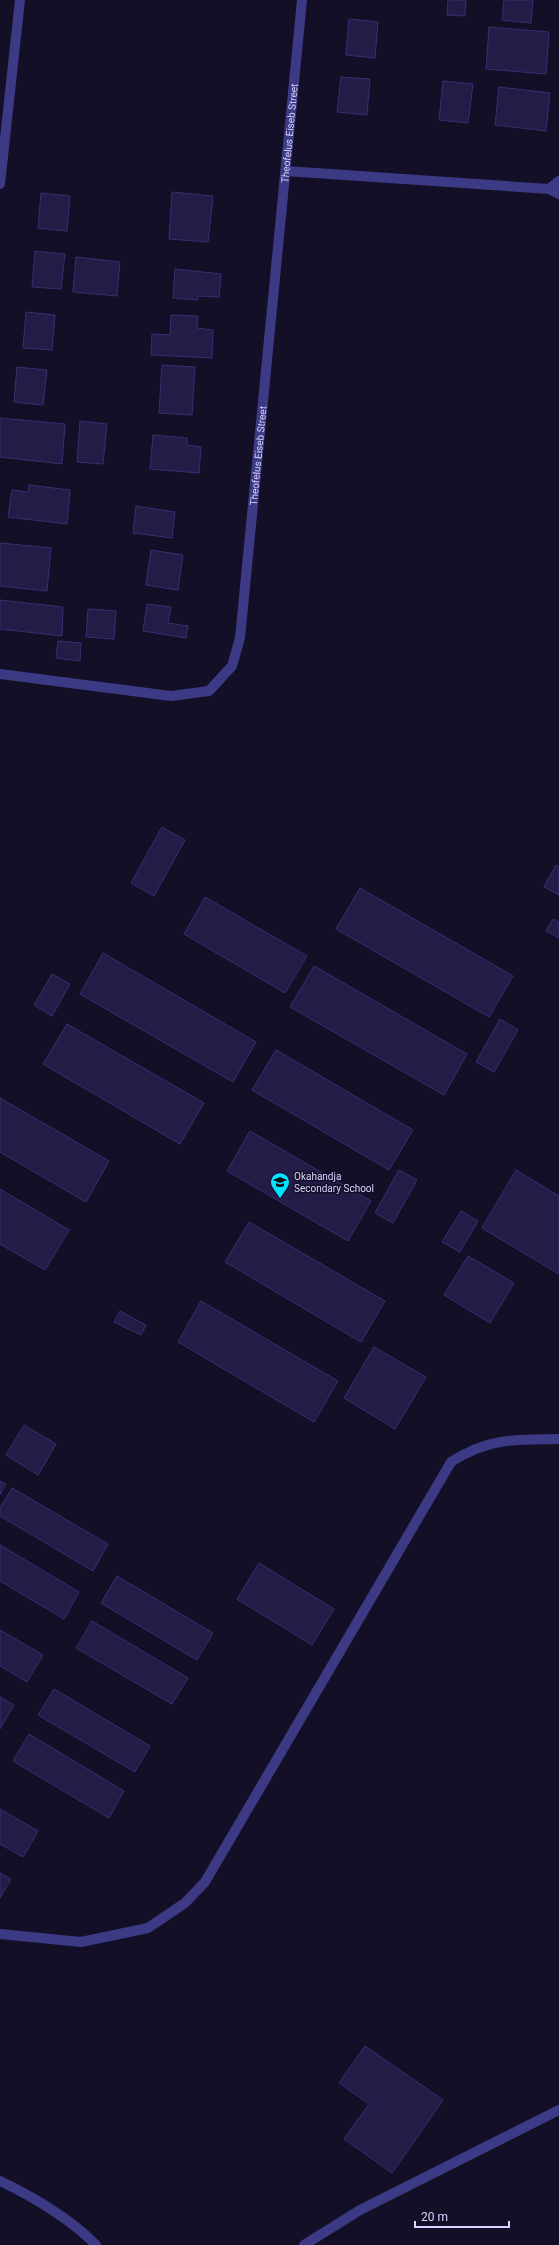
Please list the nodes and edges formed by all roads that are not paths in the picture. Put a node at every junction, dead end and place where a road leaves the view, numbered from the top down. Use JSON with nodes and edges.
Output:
{"nodes":[{"id":1,"x":20,"y":0,"type":"edge"},
{"id":2,"x":302,"y":0,"type":"edge"},
{"id":3,"x":286,"y":171,"type":"junction"},
{"id":4,"x":559,"y":181,"type":"edge"},
{"id":5,"x":0,"y":184,"type":"edge"},
{"id":6,"x":549,"y":189,"type":"junction"},
{"id":7,"x":559,"y":194,"type":"edge"},
{"id":8,"x":0,"y":674,"type":"edge"},
{"id":9,"x":559,"y":1439,"type":"edge"},
{"id":10,"x":0,"y":1934,"type":"edge"},
{"id":11,"x":559,"y":2110,"type":"edge"},
{"id":12,"x":0,"y":2180,"type":"edge"},
{"id":13,"x":96,"y":2245,"type":"edge"},
{"id":14,"x":304,"y":2245,"type":"edge"}],
"edges":[{"from":1,"to":5,"type":"street"},
{"from":2,"to":3,"type":"street","name":"Theofelus Eiseb Street"},
{"from":3,"to":6,"type":"street"},
{"from":3,"to":8,"type":"street","name":"Theofelus Eiseb Street"},
{"from":4,"to":6,"type":"street"},
{"from":6,"to":7,"type":"street"},
{"from":9,"to":10,"type":"street"},
{"from":11,"to":14,"type":"street"},
{"from":12,"to":13,"type":"street"}]}
